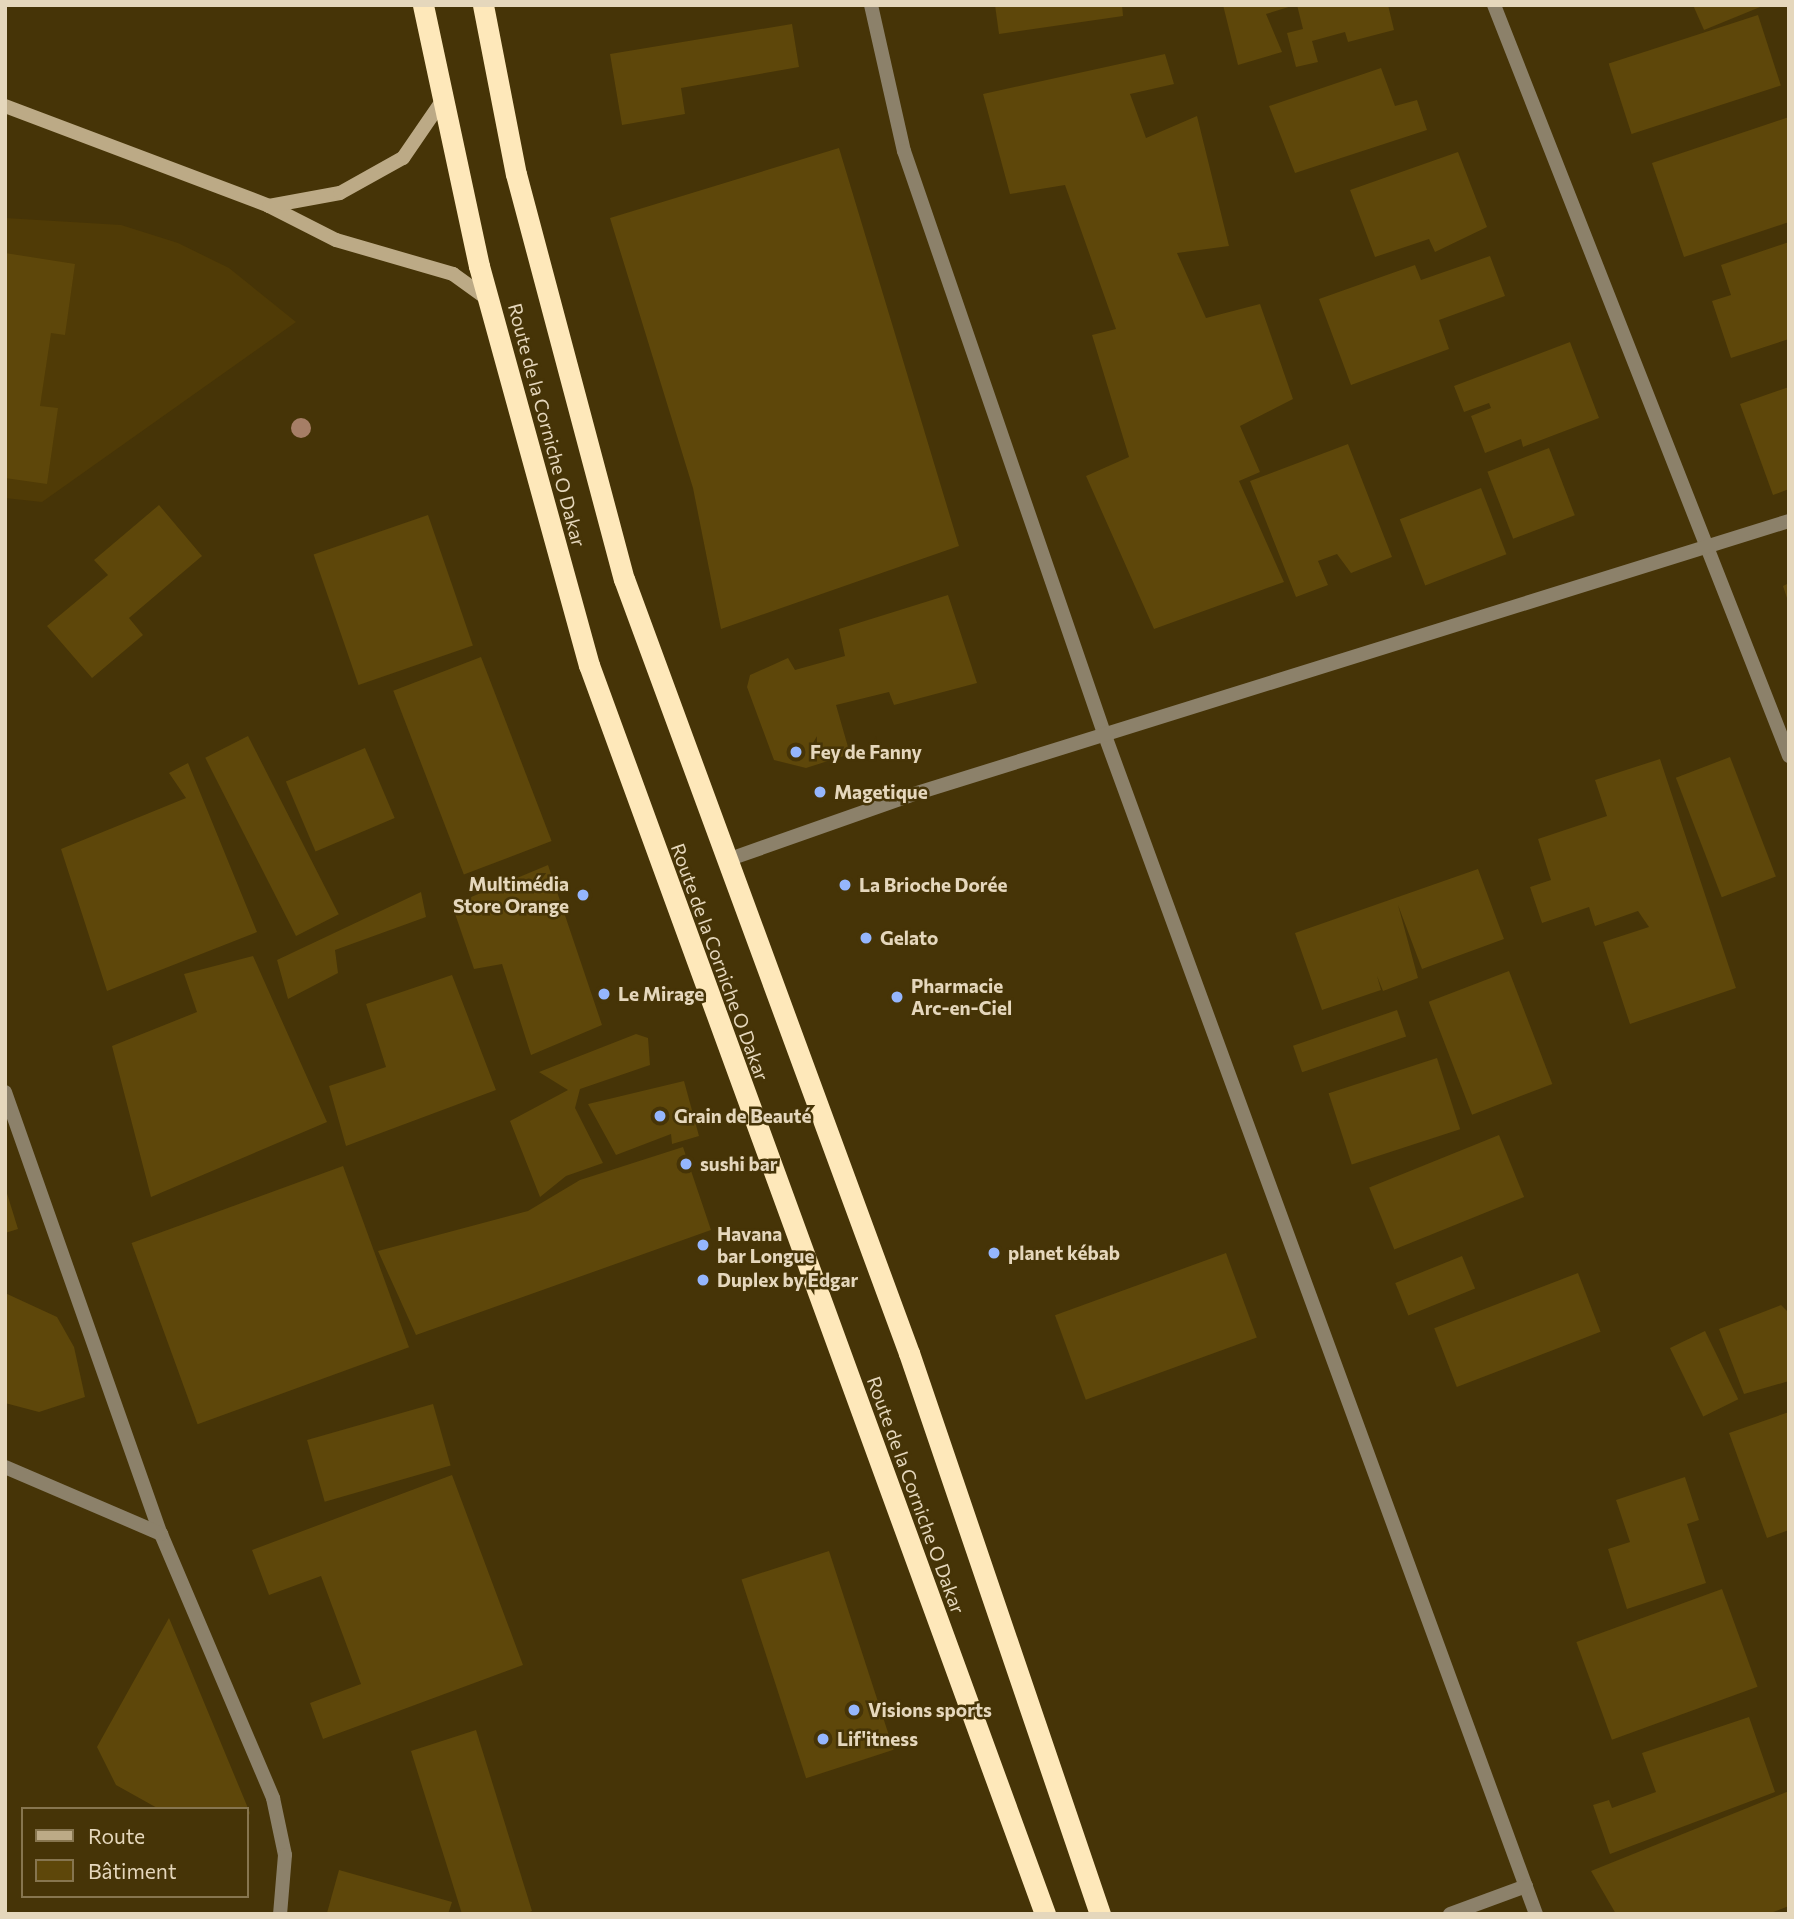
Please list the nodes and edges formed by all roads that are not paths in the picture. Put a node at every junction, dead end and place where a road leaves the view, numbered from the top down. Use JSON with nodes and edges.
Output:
{"nodes":[{"id":1,"x":423,"y":5,"type":"edge"},
{"id":2,"x":483,"y":5,"type":"edge"},
{"id":3,"x":871,"y":5,"type":"edge"},
{"id":4,"x":1494,"y":5,"type":"edge"},
{"id":5,"x":440,"y":104,"type":"junction"},
{"id":6,"x":5,"y":106,"type":"edge"},
{"id":7,"x":269,"y":206,"type":"junction"},
{"id":8,"x":490,"y":301,"type":"junction"},
{"id":9,"x":1789,"y":521,"type":"edge"},
{"id":10,"x":1703,"y":547,"type":"junction"},
{"id":11,"x":1104,"y":733,"type":"junction"},
{"id":12,"x":1789,"y":756,"type":"edge"},
{"id":13,"x":727,"y":860,"type":"junction"},
{"id":14,"x":5,"y":1092,"type":"edge"},
{"id":15,"x":5,"y":1467,"type":"edge"},
{"id":16,"x":161,"y":1534,"type":"junction"},
{"id":17,"x":1526,"y":1886,"type":"junction"},
{"id":18,"x":280,"y":1914,"type":"edge"},
{"id":19,"x":1045,"y":1914,"type":"edge"},
{"id":20,"x":1100,"y":1914,"type":"edge"},
{"id":21,"x":1450,"y":1914,"type":"edge"},
{"id":22,"x":1536,"y":1914,"type":"edge"}],
"edges":[{"from":1,"to":5,"type":"highway","name":"Route de la Corniche O Dakar"},
{"from":2,"to":13,"type":"highway","name":"Route de la Corniche O Dakar"},
{"from":3,"to":11,"type":"street"},
{"from":4,"to":10,"type":"street"},
{"from":5,"to":7,"type":"street"},
{"from":5,"to":8,"type":"highway","name":"Route de la Corniche O Dakar"},
{"from":6,"to":7,"type":"street"},
{"from":7,"to":8,"type":"street"},
{"from":8,"to":19,"type":"highway","name":"Route de la Corniche O Dakar"},
{"from":9,"to":10,"type":"street"},
{"from":10,"to":11,"type":"street"},
{"from":10,"to":12,"type":"street"},
{"from":11,"to":13,"type":"street"},
{"from":11,"to":17,"type":"street"},
{"from":13,"to":20,"type":"highway","name":"Route de la Corniche O Dakar"},
{"from":14,"to":16,"type":"street"},
{"from":15,"to":16,"type":"street"},
{"from":16,"to":18,"type":"street"},
{"from":17,"to":21,"type":"street"},
{"from":17,"to":22,"type":"street"}]}
